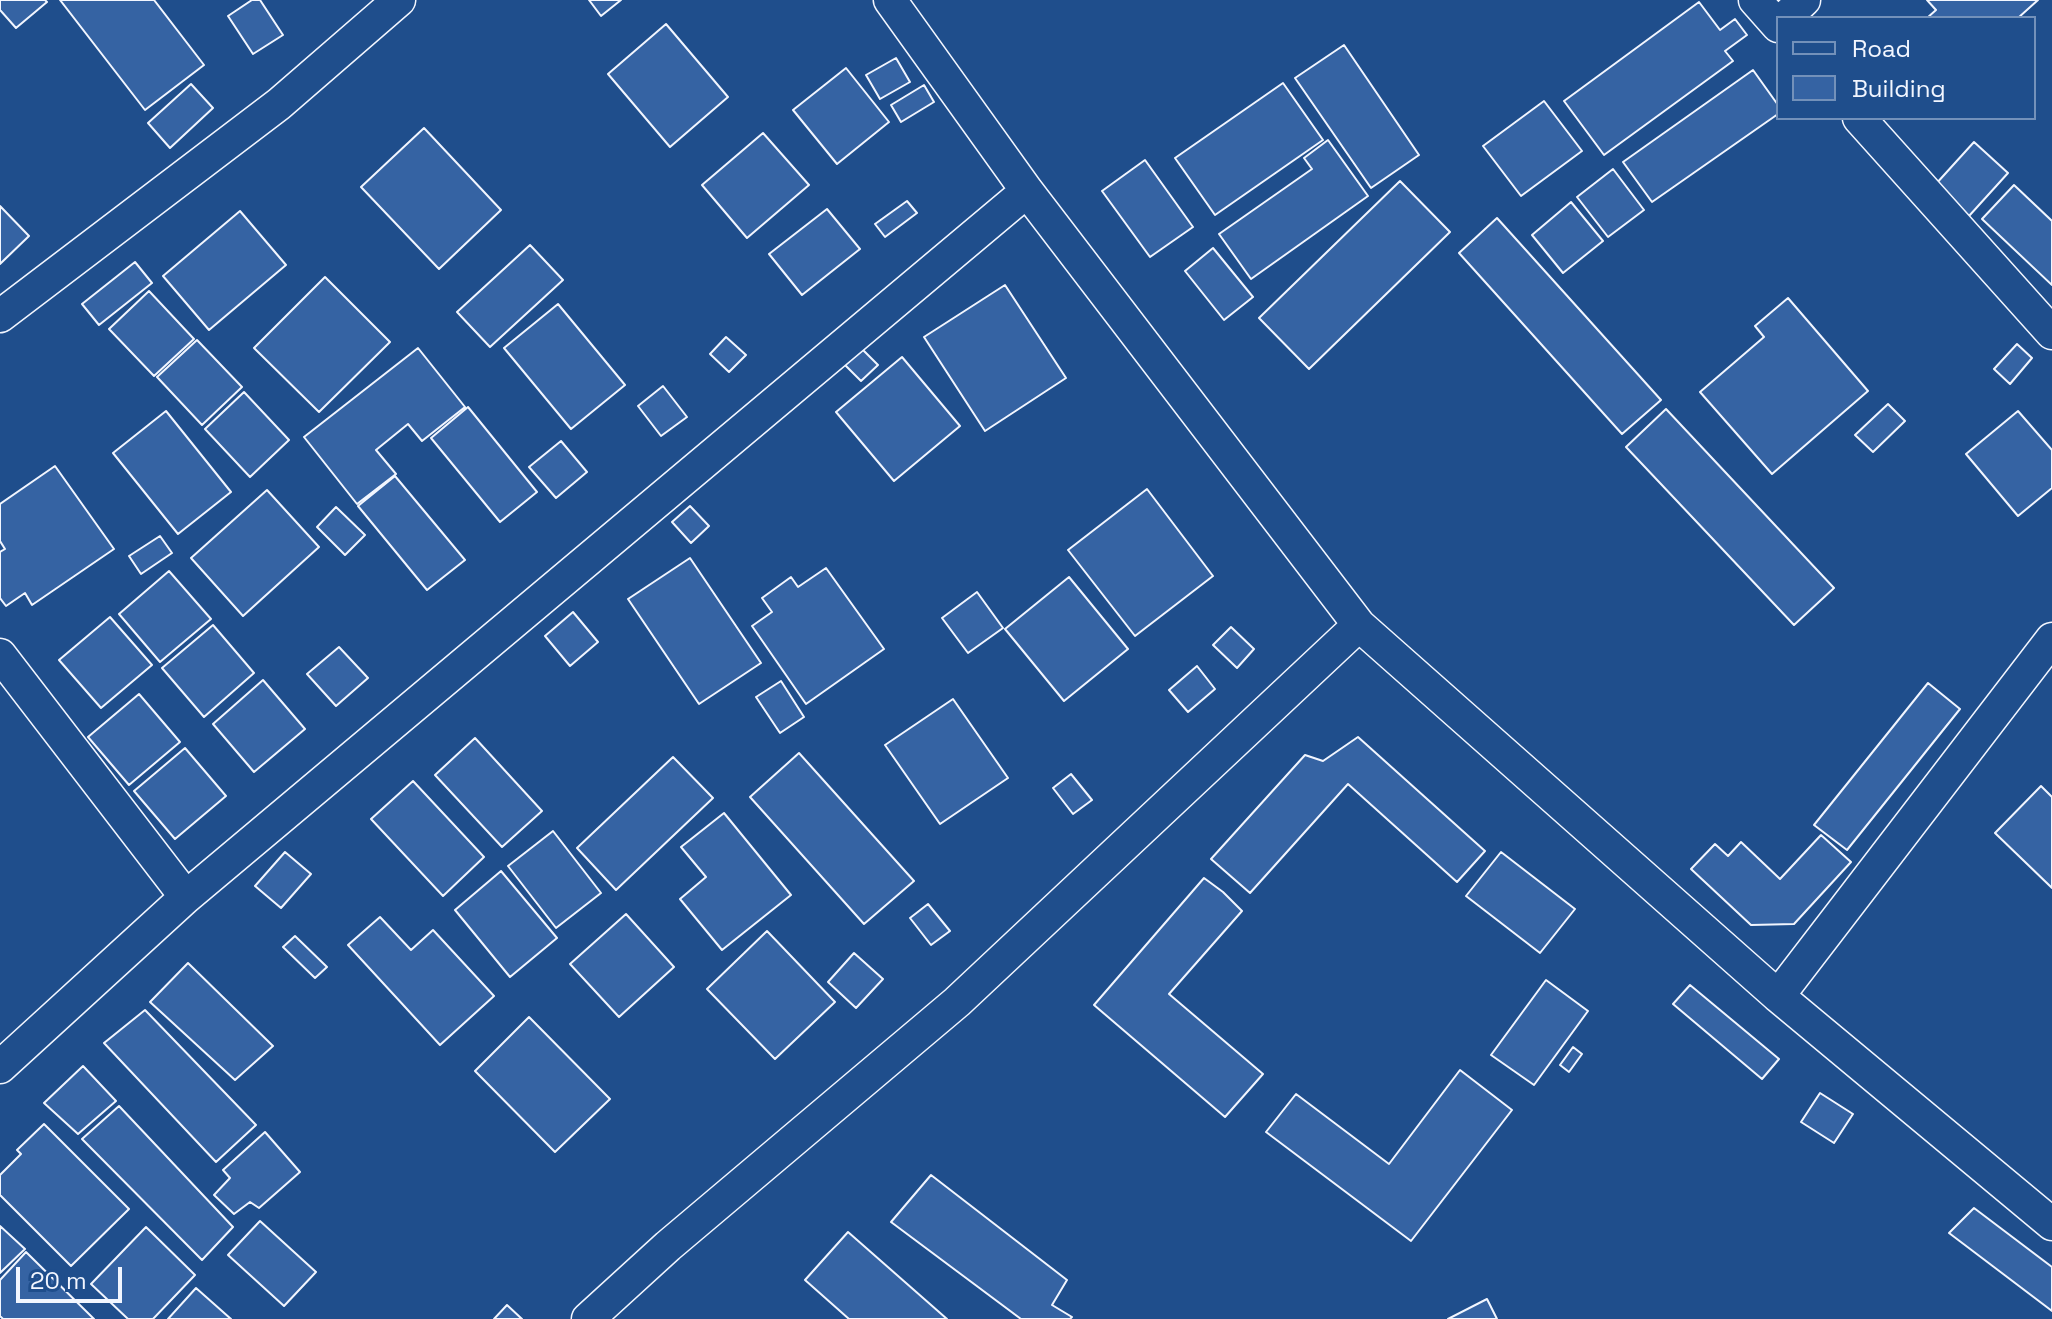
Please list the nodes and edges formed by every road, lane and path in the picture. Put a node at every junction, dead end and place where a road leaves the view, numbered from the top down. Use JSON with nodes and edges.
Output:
{"nodes":[{"id":1,"x":399,"y":0,"type":"edge"},
{"id":2,"x":890,"y":0,"type":"edge"},
{"id":3,"x":1755,"y":0,"type":"edge"},
{"id":4,"x":1804,"y":0,"type":"edge"},
{"id":5,"x":1787,"y":16,"type":"edge"},
{"id":6,"x":1776,"y":23,"type":"edge"},
{"id":7,"x":1861,"y":120,"type":"edge"},
{"id":8,"x":1027,"y":191,"type":"junction"},
{"id":9,"x":0,"y":316,"type":"edge"},
{"id":10,"x":2052,"y":333,"type":"edge"},
{"id":11,"x":1359,"y":625,"type":"junction"},
{"id":12,"x":2052,"y":639,"type":"edge"},
{"id":13,"x":0,"y":655,"type":"edge"},
{"id":14,"x":186,"y":897,"type":"junction"},
{"id":15,"x":1778,"y":996,"type":"junction"},
{"id":16,"x":0,"y":1067,"type":"edge"},
{"id":17,"x":2052,"y":1224,"type":"edge"},
{"id":18,"x":588,"y":1319,"type":"edge"}],
"edges":[{"from":1,"to":9,"type":"street"},
{"from":2,"to":8,"type":"street"},
{"from":3,"to":6,"type":"street"},
{"from":4,"to":5,"type":"street"},
{"from":7,"to":10,"type":"street"},
{"from":8,"to":11,"type":"street"},
{"from":8,"to":14,"type":"street"},
{"from":11,"to":15,"type":"street"},
{"from":11,"to":18,"type":"street"},
{"from":12,"to":15,"type":"street"},
{"from":13,"to":14,"type":"street"},
{"from":14,"to":16,"type":"street"},
{"from":15,"to":17,"type":"street"}]}
